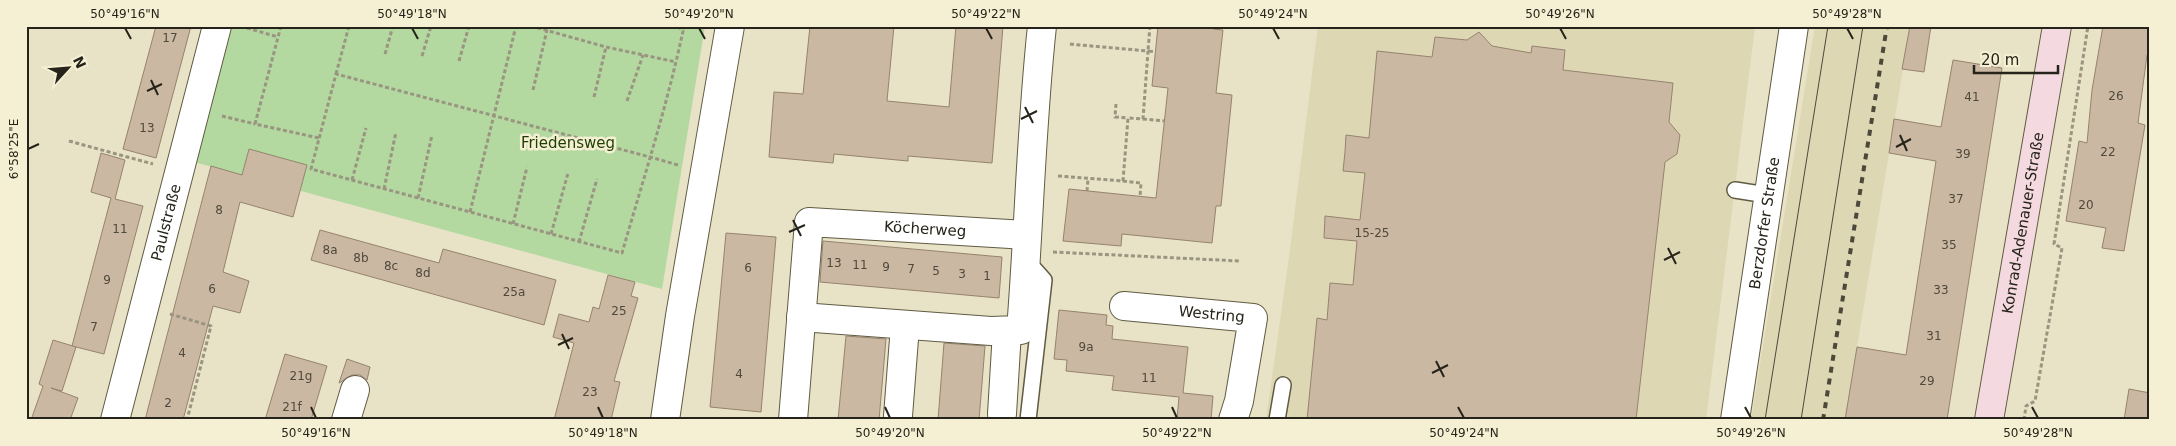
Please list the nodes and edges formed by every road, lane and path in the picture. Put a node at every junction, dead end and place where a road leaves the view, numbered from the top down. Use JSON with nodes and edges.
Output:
{"nodes":[{"id":1,"x":217,"y":26,"type":"edge"},
{"id":2,"x":281,"y":26,"type":"edge"},
{"id":3,"x":349,"y":26,"type":"edge"},
{"id":4,"x":393,"y":26,"type":"edge"},
{"id":5,"x":431,"y":26,"type":"edge"},
{"id":6,"x":469,"y":26,"type":"edge"},
{"id":7,"x":516,"y":26,"type":"edge"},
{"id":8,"x":531,"y":26,"type":"edge"},
{"id":9,"x":678,"y":26,"type":"edge"},
{"id":10,"x":730,"y":26,"type":"edge"},
{"id":11,"x":1150,"y":26,"type":"edge"},
{"id":12,"x":1794,"y":26,"type":"edge"},
{"id":13,"x":2057,"y":26,"type":"edge"},
{"id":14,"x":2088,"y":26,"type":"edge"},
{"id":15,"x":247,"y":28,"type":"dead end"},
{"id":16,"x":547,"y":30,"type":"junction"},
{"id":17,"x":1041,"y":34,"type":"edge"},
{"id":18,"x":278,"y":37,"type":"junction"},
{"id":19,"x":606,"y":47,"type":"junction"},
{"id":20,"x":1148,"y":51,"type":"junction"},
{"id":21,"x":1156,"y":52,"type":"dead end"},
{"id":22,"x":385,"y":54,"type":"dead end"},
{"id":23,"x":644,"y":55,"type":"junction"},
{"id":24,"x":422,"y":56,"type":"dead end"},
{"id":25,"x":459,"y":61,"type":"dead end"},
{"id":26,"x":676,"y":62,"type":"junction"},
{"id":27,"x":336,"y":74,"type":"junction"},
{"id":28,"x":533,"y":90,"type":"dead end"},
{"id":29,"x":594,"y":97,"type":"dead end"},
{"id":30,"x":627,"y":101,"type":"dead end"},
{"id":31,"x":1116,"y":104,"type":"dead end"},
{"id":32,"x":494,"y":115,"type":"junction"},
{"id":33,"x":1128,"y":118,"type":"junction"},
{"id":34,"x":1143,"y":119,"type":"junction"},
{"id":35,"x":1164,"y":121,"type":"dead end"},
{"id":36,"x":366,"y":128,"type":"dead end"},
{"id":37,"x":396,"y":132,"type":"dead end"},
{"id":38,"x":432,"y":135,"type":"dead end"},
{"id":39,"x":319,"y":138,"type":"junction"},
{"id":40,"x":70,"y":141,"type":"dead end"},
{"id":41,"x":650,"y":157,"type":"junction"},
{"id":42,"x":527,"y":167,"type":"dead end"},
{"id":43,"x":179,"y":171,"type":"junction"},
{"id":44,"x":706,"y":172,"type":"junction"},
{"id":45,"x":1030,"y":172,"type":"junction"},
{"id":46,"x":568,"y":173,"type":"dead end"},
{"id":47,"x":1088,"y":178,"type":"junction"},
{"id":48,"x":597,"y":179,"type":"dead end"},
{"id":49,"x":352,"y":180,"type":"junction"},
{"id":50,"x":1123,"y":181,"type":"junction"},
{"id":51,"x":384,"y":189,"type":"junction"},
{"id":52,"x":1735,"y":190,"type":"dead end"},
{"id":53,"x":1087,"y":191,"type":"dead end"},
{"id":54,"x":1767,"y":195,"type":"junction"},
{"id":55,"x":1140,"y":197,"type":"dead end"},
{"id":56,"x":418,"y":198,"type":"junction"},
{"id":57,"x":470,"y":212,"type":"junction"},
{"id":58,"x":514,"y":224,"type":"junction"},
{"id":59,"x":551,"y":234,"type":"junction"},
{"id":60,"x":579,"y":242,"type":"junction"},
{"id":61,"x":1027,"y":248,"type":"junction"},
{"id":62,"x":1052,"y":252,"type":"dead end"},
{"id":63,"x":1240,"y":261,"type":"dead end"},
{"id":64,"x":1124,"y":306,"type":"dead end"},
{"id":65,"x":144,"y":307,"type":"junction"},
{"id":66,"x":801,"y":316,"type":"junction"},
{"id":67,"x":905,"y":326,"type":"junction"},
{"id":68,"x":1007,"y":331,"type":"junction"},
{"id":69,"x":1283,"y":385,"type":"dead end"},
{"id":70,"x":355,"y":390,"type":"dead end"},
{"id":71,"x":1002,"y":414,"type":"dead end"},
{"id":72,"x":898,"y":416,"type":"dead end"},
{"id":73,"x":115,"y":420,"type":"edge"},
{"id":74,"x":187,"y":420,"type":"edge"},
{"id":75,"x":346,"y":420,"type":"edge"},
{"id":76,"x":665,"y":420,"type":"edge"},
{"id":77,"x":793,"y":420,"type":"edge"},
{"id":78,"x":1028,"y":420,"type":"edge"},
{"id":79,"x":1233,"y":420,"type":"edge"},
{"id":80,"x":1277,"y":420,"type":"edge"},
{"id":81,"x":1735,"y":420,"type":"edge"},
{"id":82,"x":1990,"y":420,"type":"edge"},
{"id":83,"x":2024,"y":420,"type":"edge"}],
"edges":[{"from":1,"to":43,"type":"street","name":"Paulstraße"},
{"from":2,"to":18,"type":"path"},
{"from":3,"to":27,"type":"path"},
{"from":4,"to":22,"type":"path"},
{"from":5,"to":24,"type":"path"},
{"from":6,"to":25,"type":"path"},
{"from":7,"to":32,"type":"path"},
{"from":8,"to":16,"type":"path"},
{"from":9,"to":26,"type":"path"},
{"from":10,"to":44,"type":"street"},
{"from":11,"to":20,"type":"path"},
{"from":12,"to":54,"type":"street","name":"Berzdorfer Straße"},
{"from":13,"to":82,"type":"main road","name":"Konrad-Adenauer-Straße"},
{"from":14,"to":83,"type":"path"},
{"from":15,"to":18,"type":"path"},
{"from":16,"to":19,"type":"path"},
{"from":16,"to":28,"type":"path"},
{"from":17,"to":20,"type":"path"},
{"from":17,"to":45,"type":"street"},
{"from":18,"to":39,"type":"path"},
{"from":19,"to":23,"type":"path"},
{"from":19,"to":29,"type":"path"},
{"from":20,"to":21,"type":"path"},
{"from":20,"to":34,"type":"path"},
{"from":23,"to":26,"type":"path"},
{"from":23,"to":30,"type":"path"},
{"from":26,"to":41,"type":"path"},
{"from":27,"to":32,"type":"path"},
{"from":27,"to":39,"type":"path"},
{"from":31,"to":33,"type":"path"},
{"from":32,"to":41,"type":"path"},
{"from":32,"to":57,"type":"path"},
{"from":33,"to":34,"type":"path"},
{"from":33,"to":50,"type":"path"},
{"from":34,"to":35,"type":"path"},
{"from":36,"to":49,"type":"path"},
{"from":37,"to":51,"type":"path"},
{"from":38,"to":56,"type":"path"},
{"from":39,"to":49,"type":"path"},
{"from":40,"to":43,"type":"path"},
{"from":41,"to":44,"type":"path"},
{"from":41,"to":60,"type":"path"},
{"from":42,"to":58,"type":"path"},
{"from":43,"to":65,"type":"street","name":"Paulstraße"},
{"from":44,"to":76,"type":"street"},
{"from":45,"to":47,"type":"path"},
{"from":45,"to":61,"type":"street"},
{"from":46,"to":59,"type":"path"},
{"from":47,"to":50,"type":"path"},
{"from":47,"to":53,"type":"path"},
{"from":48,"to":60,"type":"path"},
{"from":49,"to":51,"type":"path"},
{"from":50,"to":55,"type":"path"},
{"from":51,"to":56,"type":"path"},
{"from":52,"to":54,"type":"lane"},
{"from":54,"to":81,"type":"street","name":"Berzdorfer Straße"},
{"from":56,"to":57,"type":"path"},
{"from":57,"to":58,"type":"path"},
{"from":58,"to":59,"type":"path"},
{"from":59,"to":60,"type":"path"},
{"from":61,"to":66,"type":"street","name":"Köcherweg"},
{"from":61,"to":68,"type":"street"},
{"from":61,"to":78,"type":"lane"},
{"from":62,"to":63,"type":"path"},
{"from":64,"to":79,"type":"street","name":"Westring"},
{"from":65,"to":73,"type":"street","name":"Paulstraße"},
{"from":65,"to":74,"type":"path"},
{"from":66,"to":67,"type":"street"},
{"from":66,"to":77,"type":"street","name":"Köcherweg"},
{"from":67,"to":68,"type":"street"},
{"from":67,"to":72,"type":"street"},
{"from":68,"to":71,"type":"street"},
{"from":69,"to":80,"type":"lane"},
{"from":70,"to":75,"type":"street"}]}
